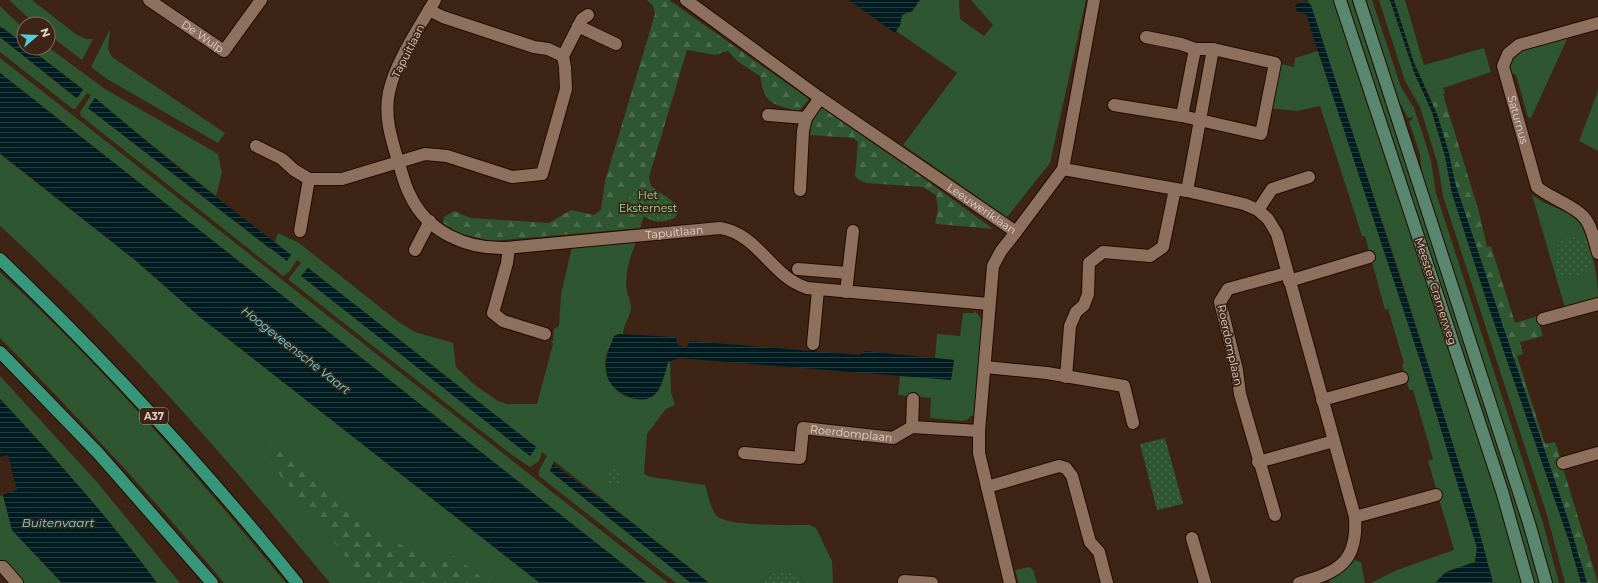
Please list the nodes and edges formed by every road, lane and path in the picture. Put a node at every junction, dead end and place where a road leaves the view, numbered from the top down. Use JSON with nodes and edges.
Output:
{"nodes":[{"id":1,"x":149,"y":0,"type":"edge"},
{"id":2,"x":261,"y":0,"type":"edge"},
{"id":3,"x":686,"y":0,"type":"edge"},
{"id":4,"x":1094,"y":0,"type":"edge"},
{"id":5,"x":1340,"y":0,"type":"edge"},
{"id":6,"x":1359,"y":0,"type":"edge"},
{"id":7,"x":432,"y":5,"type":"edge"},
{"id":8,"x":588,"y":15,"type":"dead end"},
{"id":9,"x":1598,"y":23,"type":"edge"},
{"id":10,"x":578,"y":26,"type":"junction"},
{"id":11,"x":1146,"y":37,"type":"dead end"},
{"id":12,"x":616,"y":44,"type":"dead end"},
{"id":13,"x":1194,"y":49,"type":"junction"},
{"id":14,"x":1213,"y":49,"type":"junction"},
{"id":15,"x":563,"y":56,"type":"junction"},
{"id":16,"x":820,"y":98,"type":"junction"},
{"id":17,"x":1114,"y":105,"type":"dead end"},
{"id":18,"x":768,"y":115,"type":"dead end"},
{"id":19,"x":1182,"y":116,"type":"junction"},
{"id":20,"x":806,"y":118,"type":"junction"},
{"id":21,"x":1200,"y":120,"type":"junction"},
{"id":22,"x":256,"y":146,"type":"dead end"},
{"id":23,"x":399,"y":162,"type":"junction"},
{"id":24,"x":1063,"y":169,"type":"junction"},
{"id":25,"x":1309,"y":178,"type":"dead end"},
{"id":26,"x":309,"y":179,"type":"junction"},
{"id":27,"x":1175,"y":189,"type":"junction"},
{"id":28,"x":800,"y":190,"type":"dead end"},
{"id":29,"x":1187,"y":191,"type":"junction"},
{"id":30,"x":1258,"y":210,"type":"junction"},
{"id":31,"x":430,"y":221,"type":"junction"},
{"id":32,"x":300,"y":231,"type":"dead end"},
{"id":33,"x":853,"y":231,"type":"dead end"},
{"id":34,"x":1016,"y":232,"type":"junction"},
{"id":35,"x":508,"y":248,"type":"junction"},
{"id":36,"x":416,"y":250,"type":"dead end"},
{"id":37,"x":1598,"y":253,"type":"edge"},
{"id":38,"x":1369,"y":258,"type":"dead end"},
{"id":39,"x":0,"y":259,"type":"edge"},
{"id":40,"x":798,"y":269,"type":"dead end"},
{"id":41,"x":848,"y":272,"type":"junction"},
{"id":42,"x":1288,"y":277,"type":"junction"},
{"id":43,"x":818,"y":290,"type":"junction"},
{"id":44,"x":846,"y":292,"type":"junction"},
{"id":45,"x":989,"y":304,"type":"junction"},
{"id":46,"x":1598,"y":304,"type":"edge"},
{"id":47,"x":1543,"y":319,"type":"dead end"},
{"id":48,"x":546,"y":334,"type":"dead end"},
{"id":49,"x":813,"y":344,"type":"dead end"},
{"id":50,"x":0,"y":352,"type":"edge"},
{"id":51,"x":985,"y":367,"type":"junction"},
{"id":52,"x":1066,"y":377,"type":"junction"},
{"id":53,"x":1402,"y":378,"type":"dead end"},
{"id":54,"x":913,"y":399,"type":"dead end"},
{"id":55,"x":1322,"y":400,"type":"junction"},
{"id":56,"x":1133,"y":423,"type":"dead end"},
{"id":57,"x":912,"y":427,"type":"junction"},
{"id":58,"x":979,"y":431,"type":"junction"},
{"id":59,"x":1334,"y":441,"type":"junction"},
{"id":60,"x":744,"y":453,"type":"dead end"},
{"id":61,"x":1598,"y":453,"type":"edge"},
{"id":62,"x":1258,"y":462,"type":"junction"},
{"id":63,"x":1563,"y":463,"type":"dead end"},
{"id":64,"x":987,"y":487,"type":"junction"},
{"id":65,"x":1436,"y":495,"type":"dead end"},
{"id":66,"x":1275,"y":515,"type":"dead end"},
{"id":67,"x":1355,"y":517,"type":"junction"},
{"id":68,"x":1192,"y":538,"type":"dead end"},
{"id":69,"x":0,"y":567,"type":"edge"},
{"id":70,"x":18,"y":583,"type":"edge"},
{"id":71,"x":212,"y":583,"type":"edge"},
{"id":72,"x":297,"y":583,"type":"edge"},
{"id":73,"x":904,"y":583,"type":"edge"},
{"id":74,"x":932,"y":583,"type":"edge"},
{"id":75,"x":1010,"y":583,"type":"edge"},
{"id":76,"x":1107,"y":583,"type":"edge"},
{"id":77,"x":1205,"y":583,"type":"edge"},
{"id":78,"x":1299,"y":583,"type":"edge"},
{"id":79,"x":1528,"y":583,"type":"edge"},
{"id":80,"x":1546,"y":583,"type":"edge"}],
"edges":[{"from":1,"to":2,"type":"street","name":"De Wulp"},
{"from":3,"to":16,"type":"street","name":"Leeuweriklaan"},
{"from":4,"to":24,"type":"street","name":"Leeuweriklaan"},
{"from":5,"to":79,"type":"main road","name":"Meester Cramerweg"},
{"from":6,"to":80,"type":"main road","name":"Meester Cramerweg"},
{"from":7,"to":15,"type":"street","name":"Tapuitlaan"},
{"from":7,"to":23,"type":"street","name":"Tapuitlaan"},
{"from":8,"to":10,"type":"street"},
{"from":9,"to":37,"type":"street","name":"Saturnus"},
{"from":10,"to":12,"type":"street"},
{"from":10,"to":15,"type":"street"},
{"from":11,"to":13,"type":"street"},
{"from":13,"to":14,"type":"street"},
{"from":13,"to":19,"type":"street"},
{"from":14,"to":21,"type":"street"},
{"from":14,"to":21,"type":"street"},
{"from":15,"to":23,"type":"street"},
{"from":16,"to":20,"type":"street"},
{"from":16,"to":34,"type":"street","name":"Leeuweriklaan"},
{"from":17,"to":19,"type":"street"},
{"from":18,"to":20,"type":"street"},
{"from":19,"to":21,"type":"street"},
{"from":20,"to":28,"type":"street"},
{"from":21,"to":29,"type":"street"},
{"from":22,"to":26,"type":"street"},
{"from":23,"to":26,"type":"street"},
{"from":23,"to":31,"type":"street","name":"Tapuitlaan"},
{"from":24,"to":27,"type":"street"},
{"from":24,"to":34,"type":"street","name":"Leeuweriklaan"},
{"from":25,"to":30,"type":"street"},
{"from":26,"to":32,"type":"street"},
{"from":27,"to":29,"type":"street"},
{"from":27,"to":52,"type":"street"},
{"from":29,"to":30,"type":"street"},
{"from":30,"to":42,"type":"street"},
{"from":31,"to":35,"type":"street","name":"Tapuitlaan"},
{"from":31,"to":36,"type":"street"},
{"from":33,"to":41,"type":"street"},
{"from":34,"to":45,"type":"street"},
{"from":35,"to":43,"type":"street","name":"Tapuitlaan"},
{"from":35,"to":48,"type":"street"},
{"from":38,"to":42,"type":"street","name":"Roerdomplaan"},
{"from":39,"to":72,"type":"highway","number":"A37"},
{"from":40,"to":41,"type":"street"},
{"from":41,"to":44,"type":"street"},
{"from":42,"to":55,"type":"street"},
{"from":42,"to":62,"type":"street","name":"Roerdomplaan"},
{"from":43,"to":44,"type":"street","name":"Tapuitlaan"},
{"from":43,"to":49,"type":"street"},
{"from":44,"to":45,"type":"street","name":"Tapuitlaan"},
{"from":45,"to":51,"type":"street"},
{"from":46,"to":47,"type":"street"},
{"from":50,"to":71,"type":"highway"},
{"from":51,"to":52,"type":"street"},
{"from":51,"to":58,"type":"street"},
{"from":52,"to":56,"type":"street"},
{"from":53,"to":55,"type":"street"},
{"from":54,"to":57,"type":"street"},
{"from":55,"to":59,"type":"street"},
{"from":57,"to":58,"type":"street"},
{"from":57,"to":60,"type":"street","name":"Roerdomplaan"},
{"from":58,"to":64,"type":"street"},
{"from":59,"to":62,"type":"street"},
{"from":59,"to":67,"type":"street"},
{"from":61,"to":63,"type":"street"},
{"from":62,"to":66,"type":"street","name":"Roerdomplaan"},
{"from":64,"to":75,"type":"street"},
{"from":64,"to":76,"type":"street"},
{"from":65,"to":67,"type":"street"},
{"from":67,"to":78,"type":"street"},
{"from":68,"to":77,"type":"street"},
{"from":69,"to":70,"type":"street"},
{"from":73,"to":74,"type":"street"}]}
